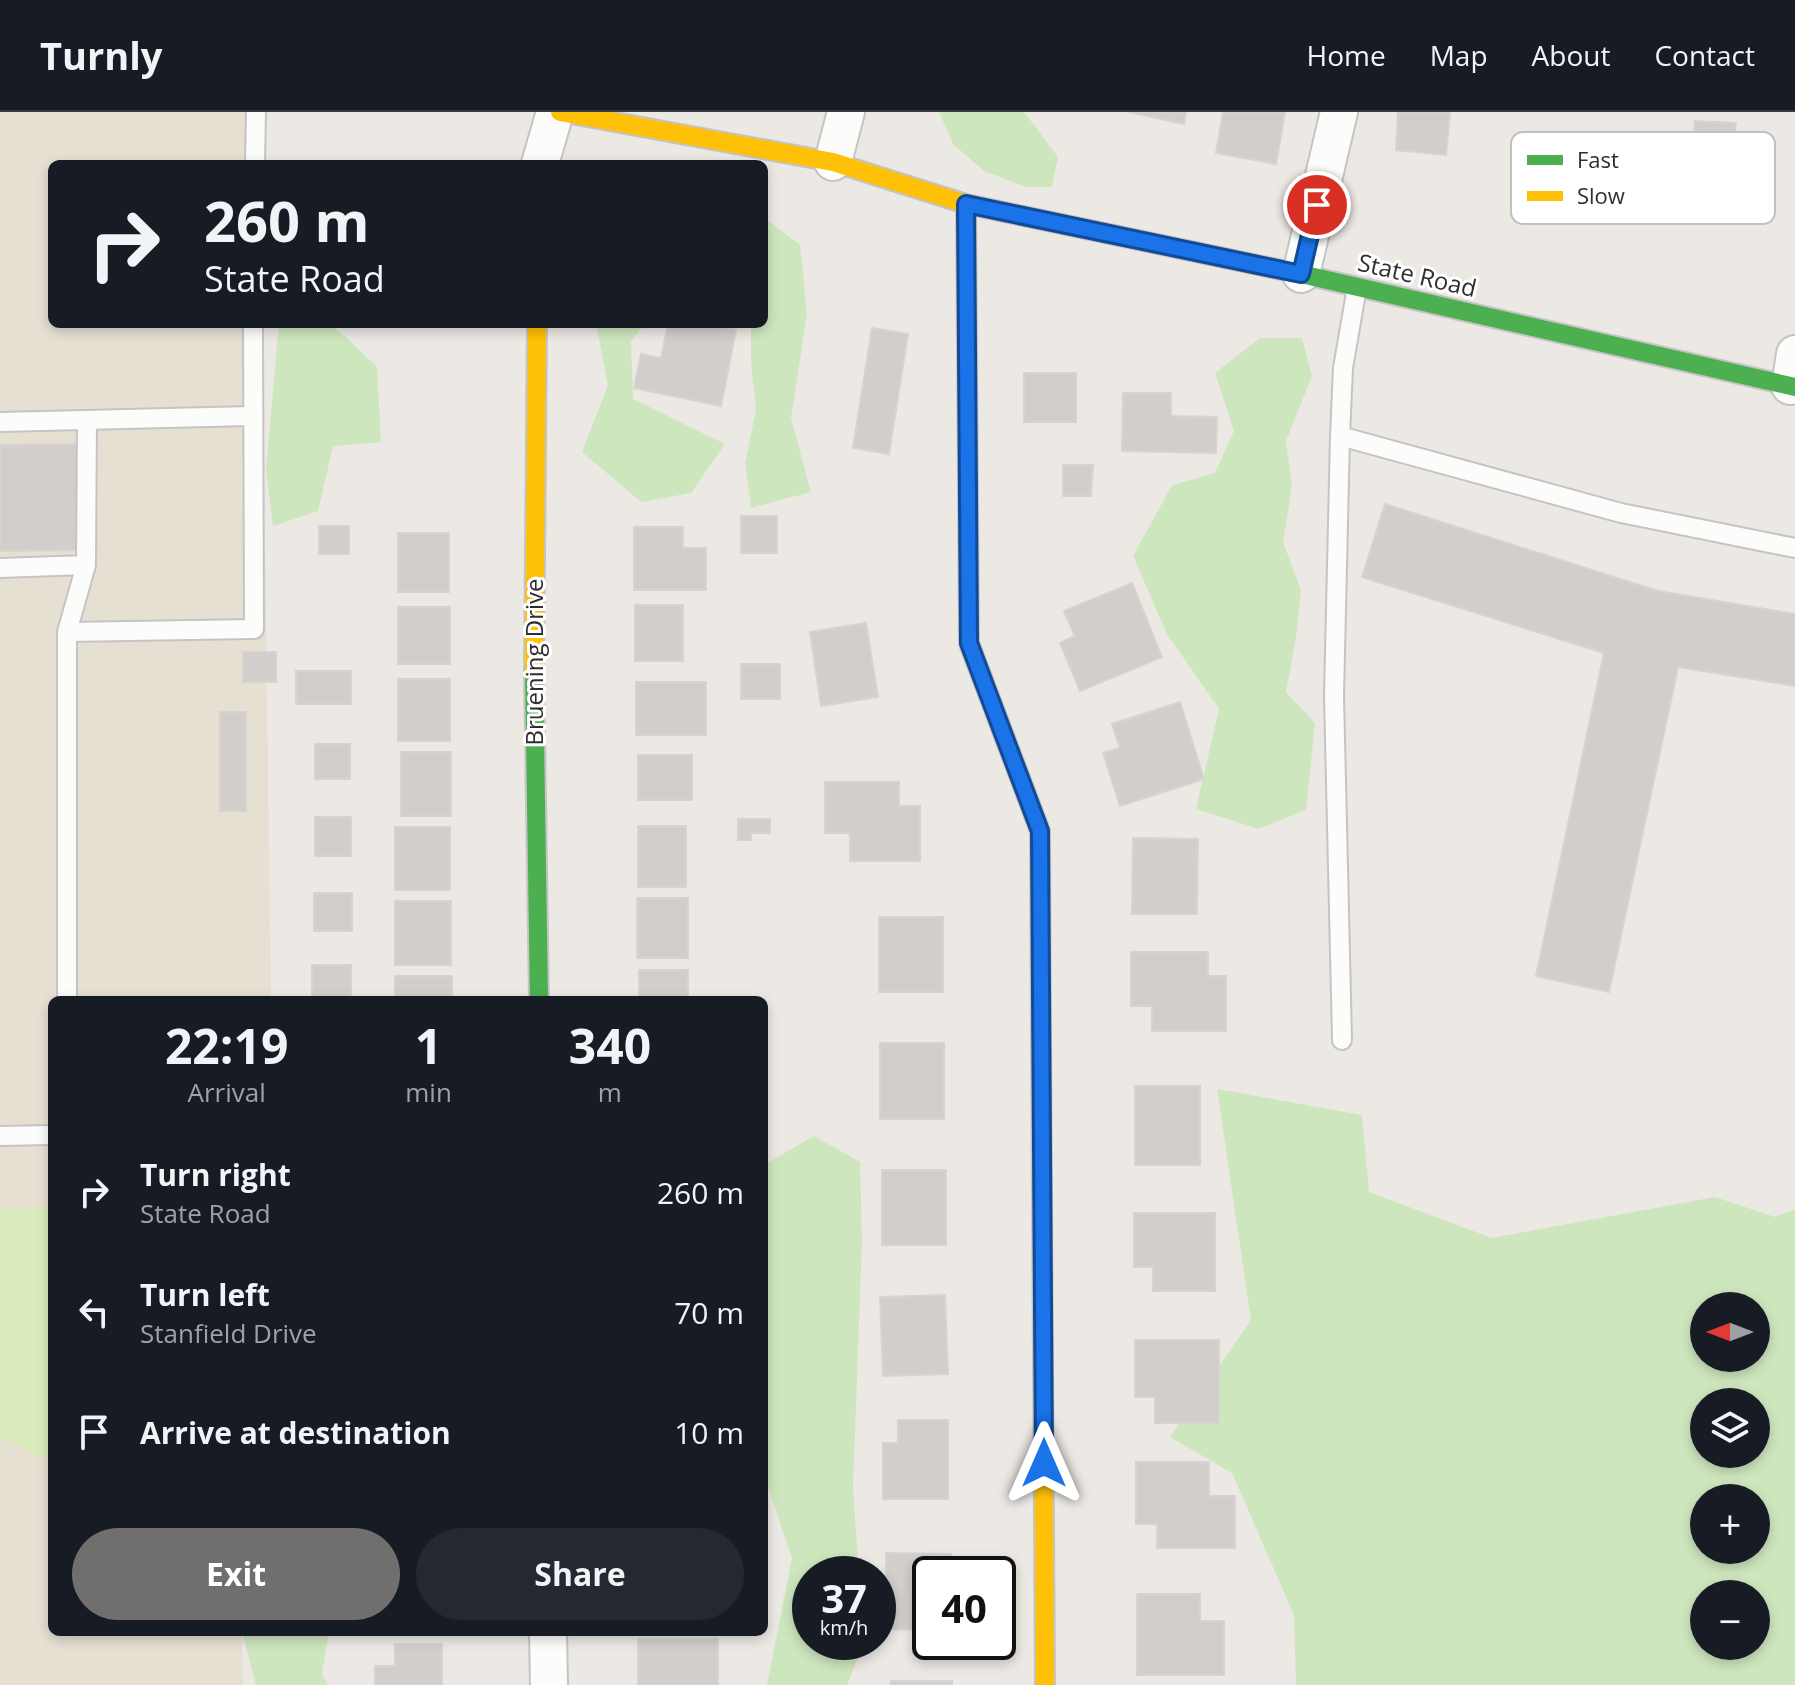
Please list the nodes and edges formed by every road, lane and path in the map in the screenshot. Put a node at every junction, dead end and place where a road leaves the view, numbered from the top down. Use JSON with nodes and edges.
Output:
{"nodes":[{"id":1,"x":256,"y":112,"type":"edge"},
{"id":2,"x":557,"y":112,"type":"edge"},
{"id":3,"x":846,"y":112,"type":"edge"},
{"id":4,"x":1339,"y":112,"type":"edge"},
{"id":5,"x":255,"y":160,"type":"edge"},
{"id":6,"x":541,"y":160,"type":"edge"},
{"id":7,"x":833,"y":162,"type":"junction"},
{"id":8,"x":966,"y":204,"type":"junction"},
{"id":9,"x":1301,"y":274,"type":"junction"},
{"id":10,"x":1357,"y":287,"type":"junction"},
{"id":11,"x":253,"y":328,"type":"edge"},
{"id":12,"x":537,"y":328,"type":"edge"},
{"id":13,"x":1793,"y":375,"type":"edge"},
{"id":14,"x":251,"y":416,"type":"junction"},
{"id":15,"x":87,"y":421,"type":"junction"},
{"id":16,"x":0,"y":422,"type":"edge"},
{"id":17,"x":1340,"y":436,"type":"junction"},
{"id":18,"x":1795,"y":548,"type":"edge"},
{"id":19,"x":86,"y":565,"type":"junction"},
{"id":20,"x":0,"y":568,"type":"edge"},
{"id":21,"x":67,"y":632,"type":"junction"},
{"id":22,"x":67,"y":996,"type":"edge"},
{"id":23,"x":539,"y":996,"type":"edge"},
{"id":24,"x":1342,"y":1040,"type":"dead end"},
{"id":25,"x":48,"y":1135,"type":"edge"},
{"id":26,"x":0,"y":1136,"type":"edge"},
{"id":27,"x":548,"y":1636,"type":"edge"},
{"id":28,"x":549,"y":1685,"type":"edge"},
{"id":29,"x":1045,"y":1685,"type":"edge"}],
"edges":[{"from":1,"to":5,"type":"lane"},
{"from":2,"to":6,"type":"street"},
{"from":2,"to":7,"type":"street","name":"State Road"},
{"from":3,"to":7,"type":"street"},
{"from":4,"to":9,"type":"street"},
{"from":7,"to":8,"type":"street","name":"State Road"},
{"from":8,"to":9,"type":"street","name":"State Road"},
{"from":8,"to":29,"type":"street"},
{"from":9,"to":10,"type":"street","name":"State Road"},
{"from":10,"to":13,"type":"street","name":"State Road"},
{"from":10,"to":17,"type":"lane"},
{"from":11,"to":14,"type":"lane"},
{"from":12,"to":23,"type":"street","name":"Bruening Drive"},
{"from":14,"to":15,"type":"lane"},
{"from":14,"to":21,"type":"lane"},
{"from":15,"to":16,"type":"lane"},
{"from":15,"to":19,"type":"lane"},
{"from":17,"to":18,"type":"lane"},
{"from":17,"to":24,"type":"lane"},
{"from":19,"to":20,"type":"lane"},
{"from":19,"to":21,"type":"lane"},
{"from":21,"to":22,"type":"lane"},
{"from":25,"to":26,"type":"lane"},
{"from":27,"to":28,"type":"street"}]}
